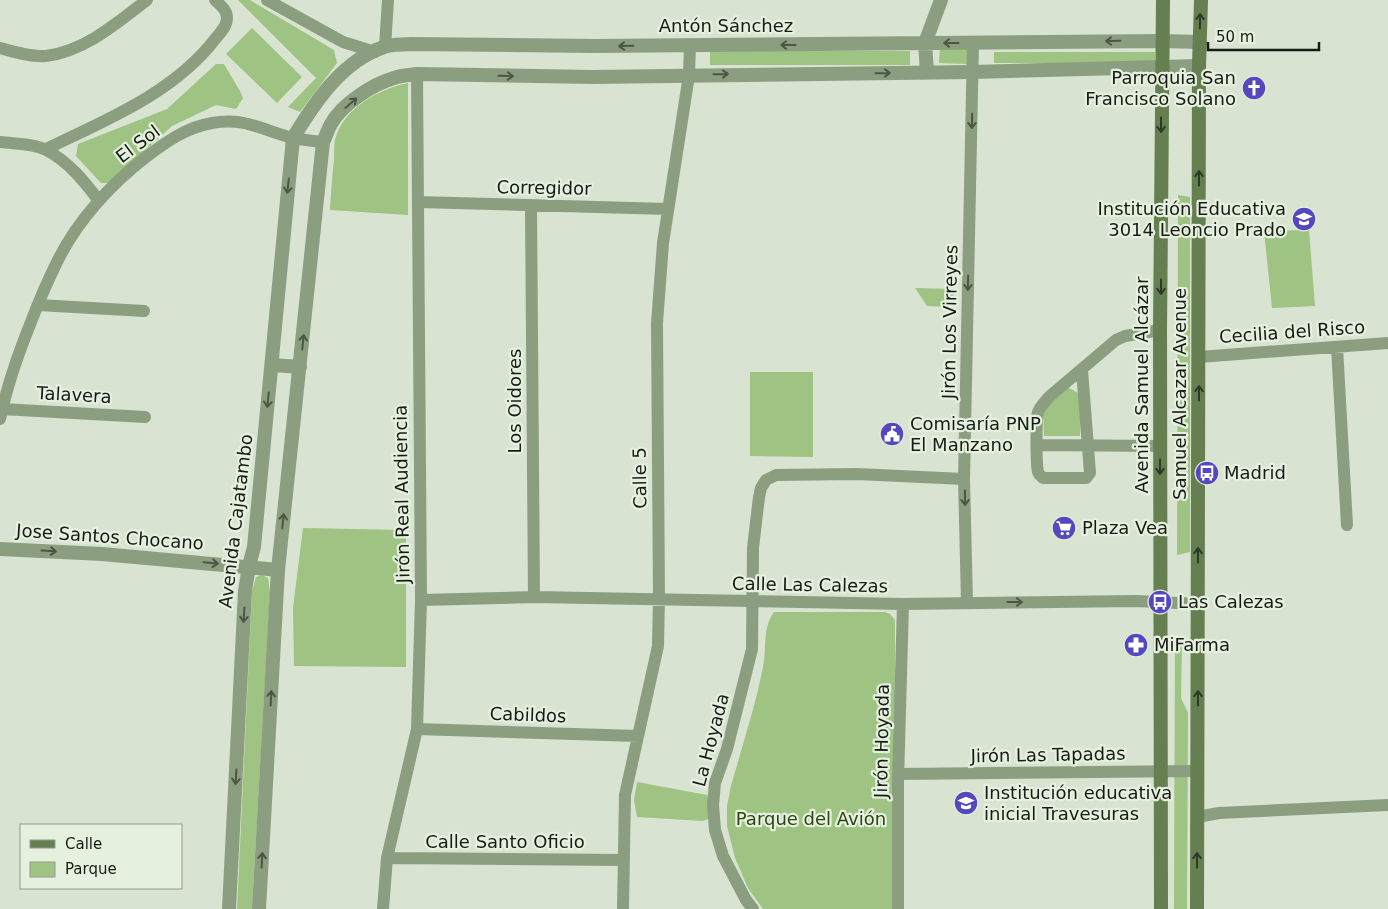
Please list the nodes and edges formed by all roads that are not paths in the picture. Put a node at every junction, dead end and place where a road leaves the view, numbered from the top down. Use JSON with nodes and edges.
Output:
{"nodes":[{"id":1,"x":146,"y":0,"type":"edge"},
{"id":2,"x":215,"y":0,"type":"edge"},
{"id":3,"x":267,"y":0,"type":"edge"},
{"id":4,"x":388,"y":0,"type":"edge"},
{"id":5,"x":941,"y":0,"type":"edge"},
{"id":6,"x":1163,"y":0,"type":"edge"},
{"id":7,"x":1201,"y":0,"type":"edge"},
{"id":8,"x":1162,"y":41,"type":"junction"},
{"id":9,"x":1200,"y":42,"type":"junction"},
{"id":10,"x":925,"y":43,"type":"junction"},
{"id":11,"x":973,"y":43,"type":"junction"},
{"id":12,"x":690,"y":45,"type":"junction"},
{"id":13,"x":0,"y":48,"type":"edge"},
{"id":14,"x":380,"y":49,"type":"junction"},
{"id":15,"x":1199,"y":66,"type":"junction"},
{"id":16,"x":1162,"y":67,"type":"junction"},
{"id":17,"x":927,"y":72,"type":"junction"},
{"id":18,"x":972,"y":72,"type":"junction"},
{"id":19,"x":417,"y":74,"type":"junction"},
{"id":20,"x":688,"y":74,"type":"junction"},
{"id":21,"x":293,"y":138,"type":"junction"},
{"id":22,"x":0,"y":142,"type":"edge"},
{"id":23,"x":323,"y":142,"type":"junction"},
{"id":24,"x":46,"y":149,"type":"junction"},
{"id":25,"x":99,"y":202,"type":"junction"},
{"id":26,"x":418,"y":202,"type":"junction"},
{"id":27,"x":531,"y":204,"type":"junction"},
{"id":28,"x":668,"y":209,"type":"junction"},
{"id":29,"x":38,"y":305,"type":"junction"},
{"id":30,"x":144,"y":311,"type":"dead end"},
{"id":31,"x":1160,"y":330,"type":"junction"},
{"id":32,"x":1388,"y":343,"type":"edge"},
{"id":33,"x":1337,"y":347,"type":"junction"},
{"id":34,"x":1199,"y":357,"type":"junction"},
{"id":35,"x":272,"y":365,"type":"junction"},
{"id":36,"x":300,"y":367,"type":"junction"},
{"id":37,"x":1082,"y":370,"type":"junction"},
{"id":38,"x":1,"y":414,"type":"edge"},
{"id":39,"x":145,"y":417,"type":"dead end"},
{"id":40,"x":1038,"y":445,"type":"junction"},
{"id":41,"x":1087,"y":445,"type":"junction"},
{"id":42,"x":1160,"y":446,"type":"junction"},
{"id":43,"x":964,"y":479,"type":"junction"},
{"id":44,"x":1348,"y":525,"type":"dead end"},
{"id":45,"x":0,"y":548,"type":"edge"},
{"id":46,"x":249,"y":566,"type":"junction"},
{"id":47,"x":278,"y":570,"type":"junction"},
{"id":48,"x":534,"y":597,"type":"junction"},
{"id":49,"x":659,"y":599,"type":"junction"},
{"id":50,"x":421,"y":600,"type":"junction"},
{"id":51,"x":752,"y":601,"type":"junction"},
{"id":52,"x":967,"y":602,"type":"junction"},
{"id":53,"x":1160,"y":602,"type":"junction"},
{"id":54,"x":903,"y":604,"type":"junction"},
{"id":55,"x":1198,"y":604,"type":"junction"},
{"id":56,"x":418,"y":729,"type":"junction"},
{"id":57,"x":638,"y":736,"type":"junction"},
{"id":58,"x":1197,"y":770,"type":"junction"},
{"id":59,"x":1160,"y":771,"type":"junction"},
{"id":60,"x":899,"y":774,"type":"junction"},
{"id":61,"x":1388,"y":805,"type":"edge"},
{"id":62,"x":1197,"y":818,"type":"junction"},
{"id":63,"x":387,"y":858,"type":"junction"},
{"id":64,"x":623,"y":860,"type":"junction"},
{"id":65,"x":229,"y":909,"type":"edge"},
{"id":66,"x":259,"y":909,"type":"edge"},
{"id":67,"x":383,"y":909,"type":"edge"},
{"id":68,"x":623,"y":909,"type":"edge"},
{"id":69,"x":753,"y":909,"type":"edge"},
{"id":70,"x":898,"y":909,"type":"edge"},
{"id":71,"x":1161,"y":909,"type":"edge"},
{"id":72,"x":1197,"y":909,"type":"edge"}],
"edges":[{"from":1,"to":13,"type":"street"},
{"from":2,"to":24,"type":"street"},
{"from":3,"to":14,"type":"street"},
{"from":4,"to":14,"type":"street"},
{"from":5,"to":10,"type":"street"},
{"from":6,"to":8,"type":"main road"},
{"from":9,"to":7,"type":"main road","name":"Samuel Alcazar Avenue","one_way":true},
{"from":8,"to":9,"type":"street","name":"Antón Sánchez"},
{"from":8,"to":11,"type":"street","name":"Antón Sánchez","one_way":true},
{"from":8,"to":16,"type":"main road","name":"Avenida Samuel Alcázar"},
{"from":9,"to":15,"type":"main road","name":"Samuel Alcazar Avenue"},
{"from":11,"to":10,"type":"street","name":"Antón Sánchez","one_way":true},
{"from":10,"to":12,"type":"street","name":"Antón Sánchez","one_way":true},
{"from":10,"to":17,"type":"street"},
{"from":11,"to":18,"type":"street","name":"Jirón Los Virreyes"},
{"from":12,"to":14,"type":"street","name":"Antón Sánchez","one_way":true},
{"from":12,"to":20,"type":"street","name":"Calle 5"},
{"from":14,"to":21,"type":"street","name":"Antón Sánchez"},
{"from":15,"to":16,"type":"street"},
{"from":34,"to":15,"type":"main road","name":"Samuel Alcazar Avenue","one_way":true},
{"from":16,"to":18,"type":"street"},
{"from":16,"to":31,"type":"main road","name":"Avenida Samuel Alcázar","one_way":true},
{"from":17,"to":18,"type":"street"},
{"from":20,"to":17,"type":"street","one_way":true},
{"from":18,"to":43,"type":"street","name":"Jirón Los Virreyes","one_way":true},
{"from":19,"to":20,"type":"street","one_way":true},
{"from":23,"to":19,"type":"street","one_way":true},
{"from":19,"to":26,"type":"street","name":"Jirón Real Audiencia"},
{"from":20,"to":28,"type":"street","name":"Calle 5"},
{"from":21,"to":23,"type":"street","name":"El Sol"},
{"from":21,"to":25,"type":"street","name":"El Sol"},
{"from":21,"to":35,"type":"street","name":"Avenida Cajatambo","one_way":true},
{"from":22,"to":24,"type":"street"},
{"from":36,"to":23,"type":"street","one_way":true},
{"from":24,"to":25,"type":"street"},
{"from":25,"to":29,"type":"street","name":"El Sol"},
{"from":26,"to":27,"type":"street","name":"Corregidor"},
{"from":26,"to":50,"type":"street","name":"Jirón Real Audiencia"},
{"from":27,"to":28,"type":"street","name":"Corregidor"},
{"from":27,"to":48,"type":"street","name":"Los Oidores"},
{"from":28,"to":49,"type":"street","name":"Calle 5"},
{"from":29,"to":30,"type":"street"},
{"from":29,"to":38,"type":"street","name":"El Sol"},
{"from":31,"to":37,"type":"street"},
{"from":31,"to":42,"type":"main road","name":"Avenida Samuel Alcázar"},
{"from":32,"to":33,"type":"street","name":"Cecilia del Risco"},
{"from":33,"to":34,"type":"street","name":"Cecilia del Risco"},
{"from":33,"to":44,"type":"street"},
{"from":55,"to":34,"type":"main road","name":"Samuel Alcazar Avenue","one_way":true},
{"from":35,"to":36,"type":"street"},
{"from":35,"to":46,"type":"street","name":"Avenida Cajatambo","one_way":true},
{"from":47,"to":36,"type":"street","one_way":true},
{"from":37,"to":40,"type":"street"},
{"from":37,"to":41,"type":"street"},
{"from":38,"to":39,"type":"street","name":"Talavera"},
{"from":40,"to":41,"type":"street"},
{"from":40,"to":41,"type":"street"},
{"from":41,"to":42,"type":"street"},
{"from":42,"to":53,"type":"main road","name":"Avenida Samuel Alcázar","one_way":true},
{"from":43,"to":51,"type":"street","name":"La Hoyada"},
{"from":43,"to":52,"type":"street","name":"Jirón Los Virreyes","one_way":true},
{"from":45,"to":46,"type":"street","name":"Jose Santos Chocano","one_way":true},
{"from":46,"to":47,"type":"street","name":"Jose Santos Chocano"},
{"from":46,"to":65,"type":"street","name":"Avenida Cajatambo","one_way":true},
{"from":66,"to":47,"type":"street","one_way":true},
{"from":48,"to":49,"type":"street","name":"Calle Las Calezas"},
{"from":48,"to":50,"type":"street","name":"Calle Las Calezas"},
{"from":49,"to":51,"type":"street","name":"Calle Las Calezas"},
{"from":49,"to":57,"type":"street","name":"Calle 5"},
{"from":50,"to":56,"type":"street","name":"Jirón Real Audiencia"},
{"from":51,"to":54,"type":"street","name":"Calle Las Calezas"},
{"from":51,"to":69,"type":"street","name":"La Hoyada"},
{"from":52,"to":53,"type":"street","name":"Calle Las Calezas","one_way":true},
{"from":52,"to":54,"type":"street","name":"Calle Las Calezas"},
{"from":53,"to":55,"type":"street","name":"Calle Las Calezas"},
{"from":53,"to":59,"type":"main road","name":"Avenida Samuel Alcázar"},
{"from":54,"to":60,"type":"street","name":"Jirón Hoyada"},
{"from":58,"to":55,"type":"main road","name":"Samuel Alcazar Avenue","one_way":true},
{"from":56,"to":57,"type":"street","name":"Cabildos"},
{"from":56,"to":63,"type":"street","name":"Jirón Real Audiencia"},
{"from":57,"to":64,"type":"street","name":"Calle 5"},
{"from":58,"to":59,"type":"street","name":"Jirón Las Tapadas"},
{"from":58,"to":62,"type":"main road","name":"Samuel Alcazar Avenue"},
{"from":59,"to":60,"type":"street","name":"Jirón Las Tapadas"},
{"from":59,"to":71,"type":"main road","name":"Avenida Samuel Alcázar"},
{"from":60,"to":70,"type":"street","name":"Jirón Hoyada"},
{"from":61,"to":62,"type":"street"},
{"from":72,"to":62,"type":"main road","name":"Samuel Alcazar Avenue","one_way":true},
{"from":63,"to":64,"type":"street","name":"Calle Santo Oficio"},
{"from":63,"to":67,"type":"street","name":"Jirón Real Audiencia"},
{"from":64,"to":68,"type":"street","name":"Calle 5"}]}
